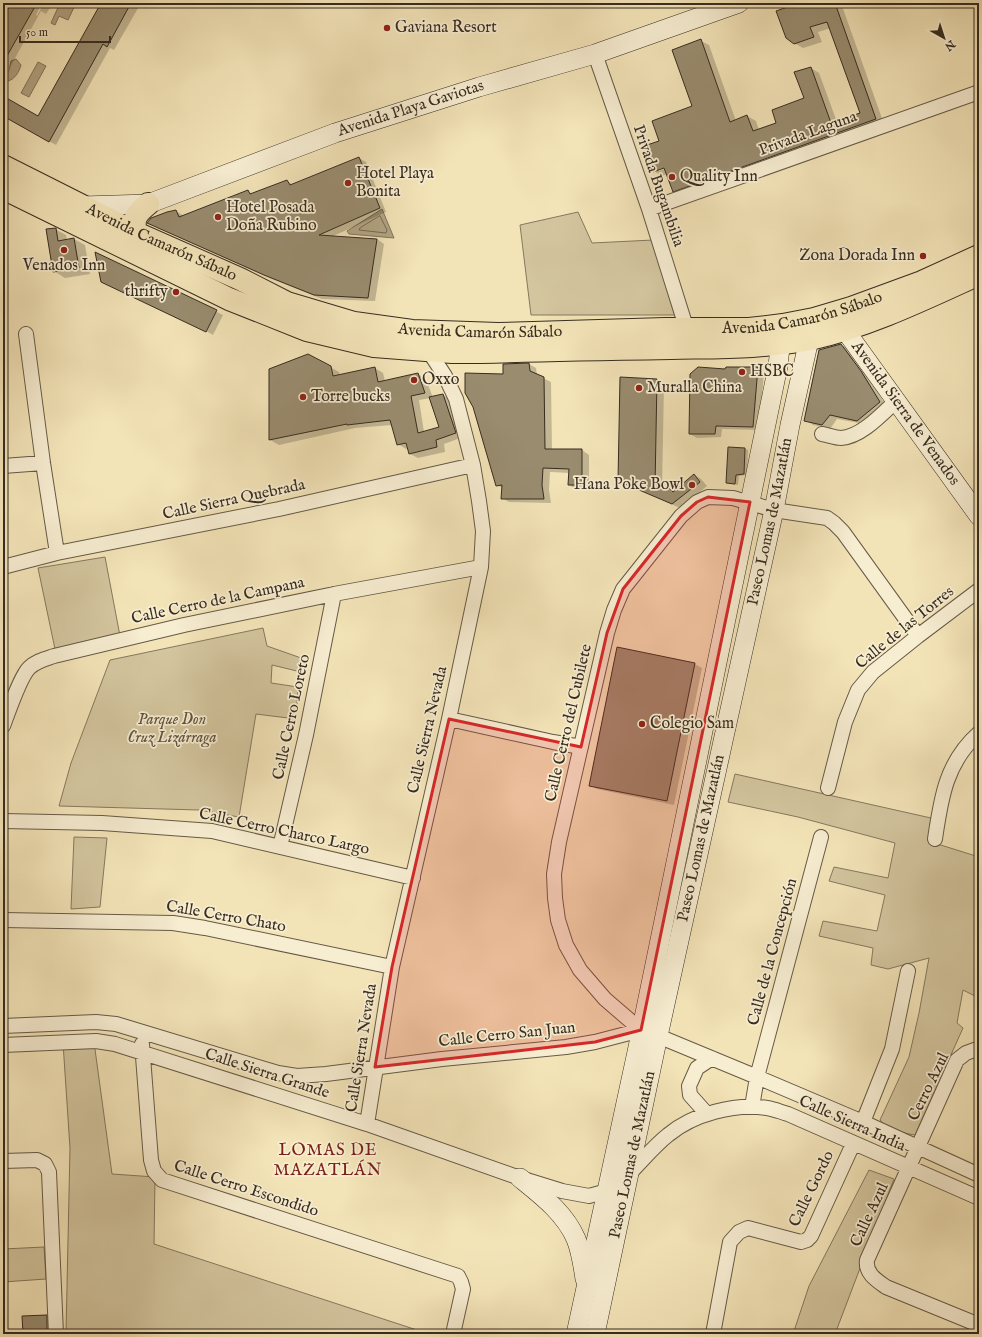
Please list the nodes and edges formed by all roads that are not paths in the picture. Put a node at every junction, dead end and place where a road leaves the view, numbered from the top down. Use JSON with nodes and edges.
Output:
{"nodes":[{"id":1,"x":739,"y":3,"type":"edge"},
{"id":2,"x":595,"y":54,"type":"junction"},
{"id":3,"x":979,"y":92,"type":"edge"},
{"id":4,"x":3,"y":166,"type":"edge"},
{"id":5,"x":3,"y":188,"type":"edge"},
{"id":6,"x":148,"y":204,"type":"junction"},
{"id":7,"x":649,"y":209,"type":"junction"},
{"id":8,"x":78,"y":214,"type":"junction"},
{"id":9,"x":136,"y":233,"type":"junction"},
{"id":10,"x":979,"y":256,"type":"edge"},
{"id":11,"x":979,"y":274,"type":"edge"},
{"id":12,"x":811,"y":329,"type":"junction"},
{"id":13,"x":687,"y":330,"type":"junction"},
{"id":14,"x":845,"y":330,"type":"junction"},
{"id":15,"x":26,"y":334,"type":"dead end"},
{"id":16,"x":782,"y":334,"type":"junction"},
{"id":17,"x":428,"y":350,"type":"junction"},
{"id":18,"x":896,"y":401,"type":"junction"},
{"id":19,"x":822,"y":434,"type":"dead end"},
{"id":20,"x":43,"y":463,"type":"junction"},
{"id":21,"x":473,"y":465,"type":"junction"},
{"id":22,"x":3,"y":466,"type":"edge"},
{"id":23,"x":750,"y":502,"type":"junction"},
{"id":24,"x":774,"y":510,"type":"junction"},
{"id":25,"x":979,"y":516,"type":"edge"},
{"id":26,"x":57,"y":553,"type":"junction"},
{"id":27,"x":3,"y":567,"type":"edge"},
{"id":28,"x":481,"y":567,"type":"junction"},
{"id":29,"x":979,"y":590,"type":"edge"},
{"id":30,"x":334,"y":594,"type":"junction"},
{"id":31,"x":918,"y":636,"type":"junction"},
{"id":32,"x":449,"y":719,"type":"junction"},
{"id":33,"x":3,"y":726,"type":"edge"},
{"id":34,"x":979,"y":733,"type":"edge"},
{"id":35,"x":580,"y":747,"type":"junction"},
{"id":36,"x":828,"y":788,"type":"dead end"},
{"id":37,"x":3,"y":821,"type":"edge"},
{"id":38,"x":821,"y":837,"type":"dead end"},
{"id":39,"x":936,"y":839,"type":"dead end"},
{"id":40,"x":280,"y":846,"type":"junction"},
{"id":41,"x":413,"y":878,"type":"junction"},
{"id":42,"x":3,"y":920,"type":"edge"},
{"id":43,"x":392,"y":967,"type":"junction"},
{"id":44,"x":908,"y":971,"type":"dead end"},
{"id":45,"x":3,"y":1026,"type":"edge"},
{"id":46,"x":640,"y":1030,"type":"junction"},
{"id":47,"x":141,"y":1032,"type":"junction"},
{"id":48,"x":658,"y":1036,"type":"junction"},
{"id":49,"x":3,"y":1046,"type":"edge"},
{"id":50,"x":978,"y":1050,"type":"edge"},
{"id":51,"x":142,"y":1052,"type":"junction"},
{"id":52,"x":712,"y":1058,"type":"junction"},
{"id":53,"x":375,"y":1067,"type":"junction"},
{"id":54,"x":757,"y":1077,"type":"junction"},
{"id":55,"x":752,"y":1107,"type":"junction"},
{"id":56,"x":707,"y":1114,"type":"junction"},
{"id":57,"x":863,"y":1122,"type":"junction"},
{"id":58,"x":367,"y":1124,"type":"junction"},
{"id":59,"x":853,"y":1144,"type":"junction"},
{"id":60,"x":918,"y":1148,"type":"junction"},
{"id":61,"x":3,"y":1161,"type":"edge"},
{"id":62,"x":910,"y":1168,"type":"junction"},
{"id":63,"x":629,"y":1174,"type":"junction"},
{"id":64,"x":979,"y":1176,"type":"edge"},
{"id":65,"x":520,"y":1178,"type":"junction"},
{"id":66,"x":607,"y":1191,"type":"junction"},
{"id":67,"x":979,"y":1198,"type":"edge"},
{"id":68,"x":586,"y":1288,"type":"junction"},
{"id":69,"x":979,"y":1325,"type":"edge"},
{"id":70,"x":56,"y":1334,"type":"edge"},
{"id":71,"x":453,"y":1334,"type":"edge"},
{"id":72,"x":576,"y":1334,"type":"edge"},
{"id":73,"x":595,"y":1334,"type":"edge"},
{"id":74,"x":713,"y":1334,"type":"edge"}],
"edges":[{"from":1,"to":2,"type":"street","name":"Avenida Playa Gaviotas"},
{"from":2,"to":6,"type":"street","name":"Avenida Playa Gaviotas"},
{"from":2,"to":7,"type":"street","name":"Privada Bugambilia"},
{"from":3,"to":7,"type":"street","name":"Privada Laguna"},
{"from":4,"to":8,"type":"main road","name":"Avenida Camarón Sábalo"},
{"from":5,"to":8,"type":"main road","name":"Avenida Camarón Sábalo"},
{"from":6,"to":8,"type":"street","name":"Avenida Playa Gaviotas"},
{"from":6,"to":9,"type":"main road"},
{"from":7,"to":13,"type":"street","name":"Privada Bugambilia"},
{"from":8,"to":9,"type":"main road","name":"Avenida Camarón Sábalo"},
{"from":8,"to":17,"type":"main road","name":"Avenida Camarón Sábalo"},
{"from":9,"to":13,"type":"main road","name":"Avenida Camarón Sábalo"},
{"from":10,"to":12,"type":"main road","name":"Avenida Camarón Sábalo"},
{"from":11,"to":14,"type":"main road","name":"Avenida Camarón Sábalo"},
{"from":12,"to":14,"type":"main road","name":"Avenida Camarón Sábalo"},
{"from":12,"to":16,"type":"main road","name":"Avenida Camarón Sábalo"},
{"from":12,"to":24,"type":"street","name":"Paseo Lomas de Mazatlán"},
{"from":13,"to":16,"type":"main road","name":"Avenida Camarón Sábalo"},
{"from":14,"to":18,"type":"street","name":"Avenida Sierra de Venados"},
{"from":15,"to":20,"type":"street"},
{"from":16,"to":17,"type":"main road","name":"Avenida Camarón Sábalo"},
{"from":16,"to":23,"type":"street","name":"Paseo Lomas de Mazatlán"},
{"from":17,"to":21,"type":"street","name":"Calle Sierra Nevada"},
{"from":18,"to":19,"type":"street"},
{"from":18,"to":25,"type":"street","name":"Avenida Sierra de Venados"},
{"from":20,"to":22,"type":"street"},
{"from":20,"to":26,"type":"street"},
{"from":21,"to":26,"type":"street","name":"Calle Sierra Quebrada"},
{"from":21,"to":28,"type":"street","name":"Calle Sierra Nevada"},
{"from":23,"to":24,"type":"street","name":"Calle Cerro del Cubilete"},
{"from":23,"to":35,"type":"street","name":"Calle Cerro del Cubilete"},
{"from":23,"to":46,"type":"street","name":"Paseo Lomas de Mazatlán"},
{"from":24,"to":31,"type":"street","name":"Calle Cerro del Cubilete"},
{"from":24,"to":48,"type":"street","name":"Paseo Lomas de Mazatlán"},
{"from":26,"to":27,"type":"street","name":"Calle Sierra Quebrada"},
{"from":28,"to":30,"type":"street","name":"Calle Cerro de la Campana"},
{"from":28,"to":32,"type":"street","name":"Calle Sierra Nevada"},
{"from":29,"to":31,"type":"street","name":"Calle de las Torres"},
{"from":30,"to":33,"type":"street","name":"Calle Cerro de la Campana"},
{"from":30,"to":40,"type":"street","name":"Calle Cerro Loreto"},
{"from":31,"to":36,"type":"street","name":"Calle de las Torres"},
{"from":32,"to":35,"type":"street"},
{"from":32,"to":41,"type":"street","name":"Calle Sierra Nevada"},
{"from":34,"to":39,"type":"street"},
{"from":35,"to":46,"type":"street","name":"Calle Cerro del Cubilete"},
{"from":37,"to":40,"type":"street","name":"Calle Cerro Charco Largo"},
{"from":38,"to":54,"type":"street","name":"Calle de la Concepción"},
{"from":40,"to":41,"type":"street","name":"Calle Cerro Charco Largo"},
{"from":41,"to":43,"type":"street","name":"Calle Sierra Nevada"},
{"from":42,"to":43,"type":"street","name":"Calle Cerro Chato"},
{"from":43,"to":53,"type":"street","name":"Calle Sierra Nevada"},
{"from":44,"to":57,"type":"street"},
{"from":45,"to":47,"type":"street","name":"Calle Sierra Grande"},
{"from":46,"to":48,"type":"street","name":"Calle Sierra India"},
{"from":46,"to":53,"type":"street","name":"Calle Cerro San Juan"},
{"from":46,"to":66,"type":"street","name":"Paseo Lomas de Mazatlán"},
{"from":47,"to":51,"type":"street","name":"Calle Cerro Escondido"},
{"from":47,"to":53,"type":"street","name":"Calle Sierra Grande"},
{"from":48,"to":52,"type":"street","name":"Calle Sierra India"},
{"from":48,"to":63,"type":"street","name":"Paseo Lomas de Mazatlán"},
{"from":49,"to":51,"type":"street","name":"Calle Sierra Grande"},
{"from":50,"to":60,"type":"street","name":"Cerro Azul"},
{"from":51,"to":58,"type":"street","name":"Calle Sierra Grande"},
{"from":51,"to":71,"type":"street","name":"Calle Cerro Escondido"},
{"from":52,"to":54,"type":"street","name":"Calle Sierra India"},
{"from":52,"to":56,"type":"street"},
{"from":53,"to":58,"type":"street","name":"Calle Sierra Nevada"},
{"from":54,"to":55,"type":"street"},
{"from":54,"to":57,"type":"street","name":"Calle Sierra India"},
{"from":55,"to":56,"type":"street","name":"Calle Sierra India"},
{"from":55,"to":59,"type":"street","name":"Calle Sierra India"},
{"from":56,"to":63,"type":"street","name":"Calle Sierra India"},
{"from":57,"to":60,"type":"street","name":"Calle Sierra India"},
{"from":58,"to":65,"type":"street","name":"Calle Sierra Grande"},
{"from":59,"to":62,"type":"street","name":"Calle Sierra India"},
{"from":59,"to":74,"type":"street","name":"Calle Gordo"},
{"from":60,"to":62,"type":"street","name":"Calle Azul"},
{"from":60,"to":64,"type":"street","name":"Calle Sierra India"},
{"from":61,"to":70,"type":"street"},
{"from":62,"to":67,"type":"street","name":"Calle Sierra India"},
{"from":62,"to":69,"type":"street","name":"Calle Azul"},
{"from":63,"to":66,"type":"street","name":"Calle Sierra India"},
{"from":63,"to":73,"type":"street","name":"Paseo Lomas de Mazatlán"},
{"from":65,"to":66,"type":"street","name":"Calle Sierra Grande"},
{"from":65,"to":68,"type":"street"},
{"from":66,"to":68,"type":"street","name":"Paseo Lomas de Mazatlán"},
{"from":68,"to":72,"type":"street","name":"Paseo Lomas de Mazatlán"}]}
